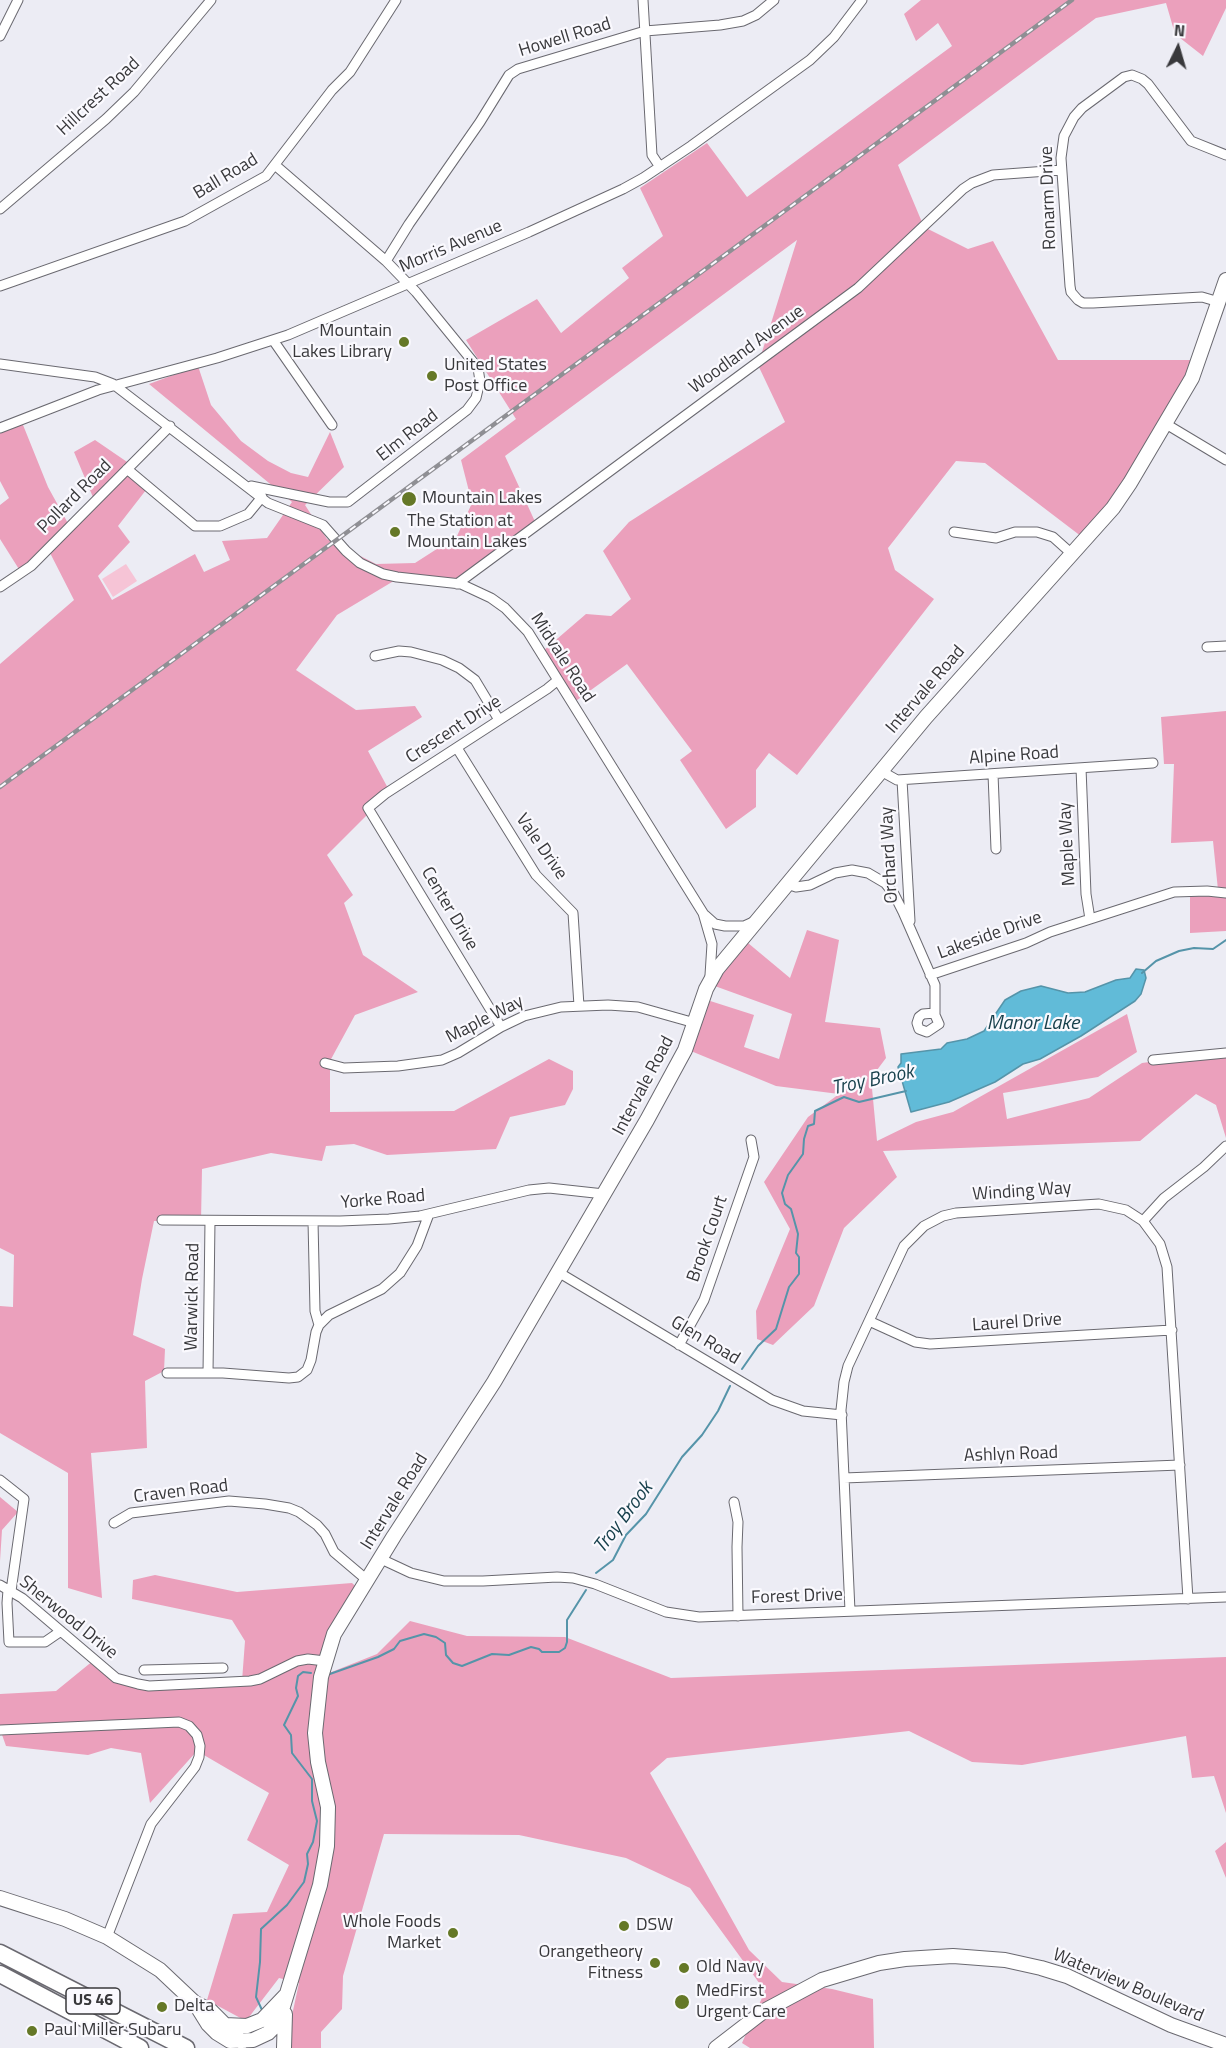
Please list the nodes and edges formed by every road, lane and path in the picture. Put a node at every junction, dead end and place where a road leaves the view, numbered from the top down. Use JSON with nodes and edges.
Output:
{"nodes":[{"id":1,"x":18,"y":0,"type":"edge"},
{"id":2,"x":211,"y":0,"type":"edge"},
{"id":3,"x":396,"y":0,"type":"edge"},
{"id":4,"x":643,"y":0,"type":"edge"},
{"id":5,"x":774,"y":0,"type":"edge"},
{"id":6,"x":861,"y":0,"type":"edge"},
{"id":7,"x":645,"y":31,"type":"junction"},
{"id":8,"x":0,"y":36,"type":"edge"},
{"id":9,"x":1226,"y":155,"type":"edge"},
{"id":10,"x":275,"y":165,"type":"junction"},
{"id":11,"x":660,"y":167,"type":"junction"},
{"id":12,"x":1061,"y":170,"type":"junction"},
{"id":13,"x":0,"y":208,"type":"edge"},
{"id":14,"x":386,"y":261,"type":"junction"},
{"id":15,"x":1226,"y":280,"type":"edge"},
{"id":16,"x":407,"y":283,"type":"junction"},
{"id":17,"x":0,"y":286,"type":"edge"},
{"id":18,"x":1219,"y":302,"type":"junction"},
{"id":19,"x":273,"y":340,"type":"junction"},
{"id":20,"x":0,"y":364,"type":"edge"},
{"id":21,"x":115,"y":385,"type":"junction"},
{"id":22,"x":1166,"y":424,"type":"junction"},
{"id":23,"x":332,"y":425,"type":"dead end"},
{"id":24,"x":170,"y":426,"type":"junction"},
{"id":25,"x":0,"y":428,"type":"edge"},
{"id":26,"x":1226,"y":460,"type":"edge"},
{"id":27,"x":127,"y":468,"type":"junction"},
{"id":28,"x":247,"y":485,"type":"junction"},
{"id":29,"x":262,"y":497,"type":"junction"},
{"id":30,"x":954,"y":532,"type":"dead end"},
{"id":31,"x":1072,"y":554,"type":"junction"},
{"id":32,"x":457,"y":584,"type":"junction"},
{"id":33,"x":0,"y":587,"type":"edge"},
{"id":34,"x":1226,"y":646,"type":"edge"},
{"id":35,"x":1207,"y":647,"type":"dead end"},
{"id":36,"x":375,"y":656,"type":"dead end"},
{"id":37,"x":558,"y":680,"type":"junction"},
{"id":38,"x":500,"y":720,"type":"junction"},
{"id":39,"x":457,"y":748,"type":"junction"},
{"id":40,"x":1153,"y":763,"type":"dead end"},
{"id":41,"x":1081,"y":768,"type":"junction"},
{"id":42,"x":881,"y":771,"type":"junction"},
{"id":43,"x":993,"y":774,"type":"junction"},
{"id":44,"x":902,"y":780,"type":"junction"},
{"id":45,"x":368,"y":809,"type":"joint"},
{"id":46,"x":996,"y":849,"type":"dead end"},
{"id":47,"x":787,"y":884,"type":"junction"},
{"id":48,"x":1226,"y":893,"type":"edge"},
{"id":49,"x":703,"y":913,"type":"junction"},
{"id":50,"x":758,"y":919,"type":"junction"},
{"id":51,"x":1090,"y":919,"type":"junction"},
{"id":52,"x":911,"y":929,"type":"junction"},
{"id":53,"x":930,"y":975,"type":"junction"},
{"id":54,"x":706,"y":989,"type":"junction"},
{"id":55,"x":579,"y":1006,"type":"junction"},
{"id":56,"x":935,"y":1013,"type":"dead end"},
{"id":57,"x":695,"y":1023,"type":"junction"},
{"id":58,"x":501,"y":1027,"type":"junction"},
{"id":59,"x":1226,"y":1053,"type":"edge"},
{"id":60,"x":1153,"y":1060,"type":"dead end"},
{"id":61,"x":325,"y":1063,"type":"dead end"},
{"id":62,"x":751,"y":1140,"type":"dead end"},
{"id":63,"x":1226,"y":1146,"type":"edge"},
{"id":64,"x":604,"y":1194,"type":"junction"},
{"id":65,"x":429,"y":1214,"type":"junction"},
{"id":66,"x":162,"y":1220,"type":"dead end"},
{"id":67,"x":210,"y":1221,"type":"junction"},
{"id":68,"x":313,"y":1221,"type":"junction"},
{"id":69,"x":1143,"y":1221,"type":"junction"},
{"id":70,"x":558,"y":1272,"type":"junction"},
{"id":71,"x":869,"y":1322,"type":"junction"},
{"id":72,"x":319,"y":1325,"type":"junction"},
{"id":73,"x":1172,"y":1330,"type":"junction"},
{"id":74,"x":679,"y":1345,"type":"junction"},
{"id":75,"x":167,"y":1373,"type":"dead end"},
{"id":76,"x":208,"y":1373,"type":"junction"},
{"id":77,"x":842,"y":1415,"type":"junction"},
{"id":78,"x":1180,"y":1465,"type":"junction"},
{"id":79,"x":844,"y":1478,"type":"junction"},
{"id":80,"x":0,"y":1480,"type":"edge"},
{"id":81,"x":734,"y":1502,"type":"dead end"},
{"id":82,"x":114,"y":1523,"type":"dead end"},
{"id":83,"x":381,"y":1559,"type":"junction"},
{"id":84,"x":367,"y":1580,"type":"junction"},
{"id":85,"x":6,"y":1588,"type":"edge"},
{"id":86,"x":1226,"y":1597,"type":"edge"},
{"id":87,"x":1188,"y":1599,"type":"junction"},
{"id":88,"x":850,"y":1611,"type":"junction"},
{"id":89,"x":738,"y":1616,"type":"junction"},
{"id":90,"x":61,"y":1631,"type":"junction"},
{"id":91,"x":325,"y":1661,"type":"junction"},
{"id":92,"x":223,"y":1668,"type":"dead end"},
{"id":93,"x":144,"y":1670,"type":"dead end"},
{"id":94,"x":171,"y":1670,"type":"junction"},
{"id":95,"x":172,"y":1685,"type":"junction"},
{"id":96,"x":0,"y":1730,"type":"edge"},
{"id":97,"x":0,"y":1899,"type":"edge"},
{"id":98,"x":106,"y":1937,"type":"junction"},
{"id":99,"x":0,"y":1953,"type":"edge"},
{"id":100,"x":0,"y":1974,"type":"edge"},
{"id":101,"x":287,"y":1990,"type":"junction"},
{"id":102,"x":195,"y":2003,"type":"junction"},
{"id":103,"x":225,"y":2025,"type":"junction"},
{"id":104,"x":244,"y":2044,"type":"edge"},
{"id":105,"x":1226,"y":2045,"type":"edge"},
{"id":106,"x":140,"y":2048,"type":"edge"},
{"id":107,"x":186,"y":2048,"type":"edge"},
{"id":108,"x":284,"y":2048,"type":"edge"},
{"id":109,"x":716,"y":2048,"type":"edge"}],
"edges":[{"from":1,"to":8,"type":"street"},
{"from":2,"to":13,"type":"street","name":"Hillcrest Road"},
{"from":3,"to":10,"type":"street","name":"Ball Road"},
{"from":4,"to":7,"type":"street"},
{"from":5,"to":7,"type":"street","name":"Howell Road"},
{"from":6,"to":11,"type":"street","name":"Morris Avenue"},
{"from":7,"to":11,"type":"street"},
{"from":7,"to":14,"type":"street","name":"Howell Road"},
{"from":9,"to":12,"type":"street","name":"Ronarm Drive"},
{"from":10,"to":14,"type":"street","name":"Elm Road"},
{"from":10,"to":17,"type":"street","name":"Ball Road"},
{"from":11,"to":16,"type":"street","name":"Morris Avenue"},
{"from":12,"to":18,"type":"street","name":"Ronarm Drive"},
{"from":12,"to":32,"type":"street","name":"Woodland Avenue"},
{"from":14,"to":16,"type":"street","name":"Elm Road"},
{"from":15,"to":18,"type":"street","name":"Intervale Road"},
{"from":16,"to":19,"type":"street","name":"Morris Avenue"},
{"from":16,"to":28,"type":"street","name":"Elm Road"},
{"from":18,"to":22,"type":"street","name":"Intervale Road"},
{"from":19,"to":21,"type":"street","name":"Morris Avenue"},
{"from":19,"to":23,"type":"street"},
{"from":20,"to":21,"type":"street","name":"Midvale Road"},
{"from":21,"to":24,"type":"street","name":"Midvale Road"},
{"from":21,"to":25,"type":"street","name":"Morris Avenue"},
{"from":22,"to":26,"type":"street"},
{"from":22,"to":31,"type":"street","name":"Intervale Road"},
{"from":24,"to":27,"type":"street","name":"Pollard Road"},
{"from":24,"to":28,"type":"street","name":"Midvale Road"},
{"from":27,"to":29,"type":"street"},
{"from":27,"to":33,"type":"street","name":"Pollard Road"},
{"from":28,"to":29,"type":"street","name":"Midvale Road"},
{"from":29,"to":32,"type":"street","name":"Midvale Road"},
{"from":30,"to":31,"type":"street"},
{"from":31,"to":42,"type":"street","name":"Intervale Road"},
{"from":32,"to":37,"type":"street","name":"Midvale Road"},
{"from":34,"to":35,"type":"street"},
{"from":36,"to":38,"type":"street"},
{"from":37,"to":38,"type":"street","name":"Crescent Drive"},
{"from":37,"to":49,"type":"street","name":"Midvale Road"},
{"from":38,"to":39,"type":"street","name":"Crescent Drive"},
{"from":39,"to":45,"type":"street","name":"Crescent Drive"},
{"from":39,"to":55,"type":"street","name":"Vale Drive"},
{"from":40,"to":41,"type":"street","name":"Alpine Road"},
{"from":41,"to":43,"type":"street","name":"Alpine Road"},
{"from":41,"to":51,"type":"street","name":"Maple Way"},
{"from":42,"to":44,"type":"street","name":"Alpine Road"},
{"from":42,"to":47,"type":"street","name":"Intervale Road"},
{"from":43,"to":44,"type":"street","name":"Alpine Road"},
{"from":43,"to":46,"type":"street"},
{"from":44,"to":52,"type":"street","name":"Orchard Way"},
{"from":45,"to":58,"type":"street","name":"Center Drive"},
{"from":47,"to":50,"type":"street","name":"Intervale Road"},
{"from":47,"to":52,"type":"street","name":"Lakeside Drive"},
{"from":48,"to":51,"type":"street","name":"Lakeside Drive"},
{"from":49,"to":50,"type":"street"},
{"from":49,"to":54,"type":"street","name":"Midvale Road"},
{"from":50,"to":54,"type":"street","name":"Intervale Road"},
{"from":51,"to":53,"type":"street","name":"Lakeside Drive"},
{"from":52,"to":53,"type":"street","name":"Lakeside Drive"},
{"from":53,"to":56,"type":"street"},
{"from":54,"to":57,"type":"street","name":"Intervale Road"},
{"from":55,"to":57,"type":"street","name":"Maple Way"},
{"from":55,"to":58,"type":"street","name":"Maple Way"},
{"from":57,"to":64,"type":"street","name":"Intervale Road"},
{"from":58,"to":61,"type":"street","name":"Maple Way"},
{"from":59,"to":60,"type":"street"},
{"from":62,"to":74,"type":"street","name":"Brook Court"},
{"from":63,"to":69,"type":"street"},
{"from":64,"to":65,"type":"street","name":"Yorke Road"},
{"from":64,"to":70,"type":"street","name":"Intervale Road"},
{"from":65,"to":68,"type":"street","name":"Yorke Road"},
{"from":65,"to":72,"type":"street"},
{"from":66,"to":67,"type":"street","name":"Yorke Road"},
{"from":67,"to":68,"type":"street","name":"Yorke Road"},
{"from":67,"to":76,"type":"street","name":"Warwick Road"},
{"from":68,"to":72,"type":"street"},
{"from":69,"to":71,"type":"street","name":"Winding Way"},
{"from":69,"to":73,"type":"street","name":"Winding Way"},
{"from":70,"to":74,"type":"street","name":"Glen Road"},
{"from":70,"to":83,"type":"street","name":"Intervale Road"},
{"from":71,"to":73,"type":"street","name":"Laurel Drive"},
{"from":71,"to":77,"type":"street","name":"Winding Way"},
{"from":72,"to":76,"type":"street"},
{"from":73,"to":78,"type":"street","name":"Winding Way"},
{"from":74,"to":77,"type":"street","name":"Glen Road"},
{"from":75,"to":76,"type":"street"},
{"from":77,"to":79,"type":"street","name":"Winding Way"},
{"from":78,"to":79,"type":"street","name":"Ashlyn Road"},
{"from":78,"to":87,"type":"street","name":"Winding Way"},
{"from":79,"to":88,"type":"street","name":"Winding Way"},
{"from":80,"to":85,"type":"street"},
{"from":81,"to":89,"type":"street"},
{"from":82,"to":84,"type":"street","name":"Craven Road"},
{"from":83,"to":84,"type":"street","name":"Intervale Road"},
{"from":83,"to":89,"type":"street","name":"Forest Drive"},
{"from":84,"to":91,"type":"street","name":"Intervale Road"},
{"from":85,"to":90,"type":"street","name":"Sherwood Drive"},
{"from":85,"to":90,"type":"street"},
{"from":86,"to":87,"type":"street","name":"Forest Drive"},
{"from":87,"to":88,"type":"street","name":"Forest Drive"},
{"from":88,"to":89,"type":"street","name":"Forest Drive"},
{"from":90,"to":95,"type":"street","name":"Sherwood Drive"},
{"from":91,"to":95,"type":"street","name":"Sherwood Drive"},
{"from":91,"to":101,"type":"street","name":"Intervale Road"},
{"from":92,"to":94,"type":"street"},
{"from":93,"to":94,"type":"street"},
{"from":94,"to":95,"type":"street"},
{"from":96,"to":98,"type":"street"},
{"from":97,"to":98,"type":"street"},
{"from":98,"to":102,"type":"street"},
{"from":99,"to":107,"type":"highway","number":"US 46"},
{"from":100,"to":106,"type":"highway","number":"US 46"},
{"from":101,"to":103,"type":"street","name":"Intervale Road"},
{"from":101,"to":104,"type":"street","name":"Intervale Road"},
{"from":101,"to":108,"type":"street"},
{"from":102,"to":103,"type":"street"},
{"from":102,"to":104,"type":"street"},
{"from":103,"to":104,"type":"street"},
{"from":105,"to":109,"type":"street","name":"Waterview Boulevard"}]}
